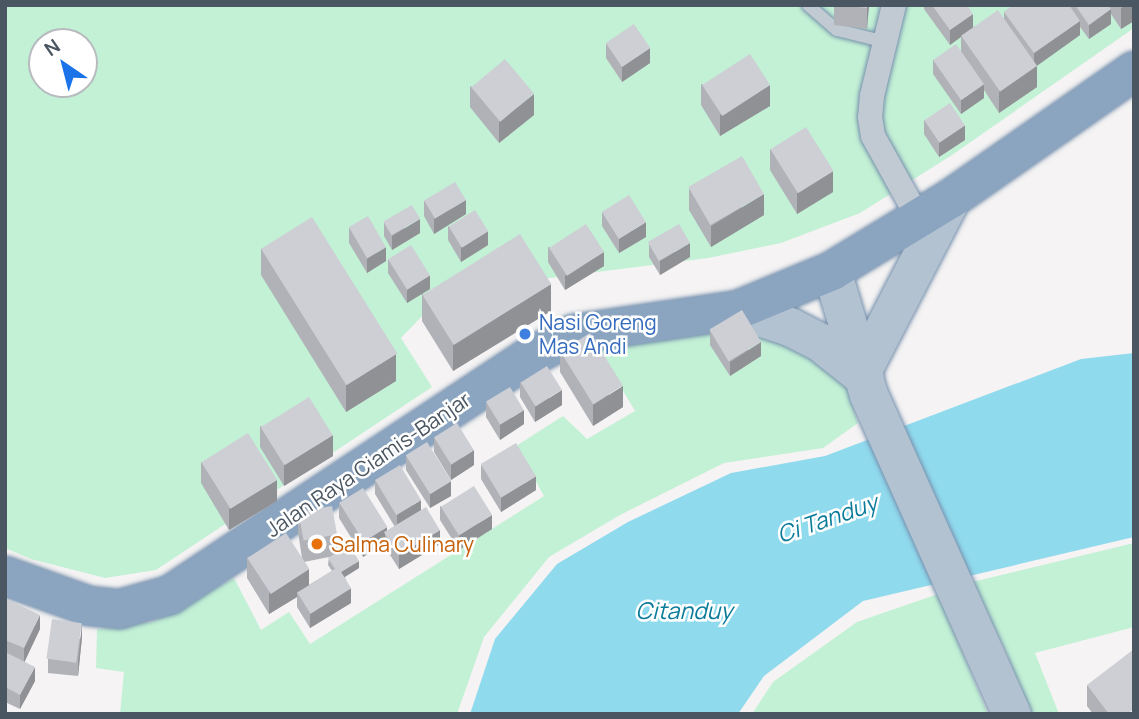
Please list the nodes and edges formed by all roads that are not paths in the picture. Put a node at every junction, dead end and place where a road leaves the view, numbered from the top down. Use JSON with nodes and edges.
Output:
{"nodes":[{"id":1,"x":808,"y":5,"type":"edge"},
{"id":2,"x":894,"y":5,"type":"edge"},
{"id":3,"x":886,"y":41,"type":"junction"},
{"id":4,"x":1134,"y":71,"type":"edge"},
{"id":5,"x":952,"y":198,"type":"junction"},
{"id":6,"x":919,"y":219,"type":"junction"},
{"id":7,"x":832,"y":271,"type":"junction"},
{"id":8,"x":738,"y":310,"type":"junction"},
{"id":9,"x":865,"y":382,"type":"junction"},
{"id":10,"x":5,"y":576,"type":"edge"},
{"id":11,"x":1013,"y":714,"type":"edge"}],
"edges":[{"from":1,"to":3,"type":"lane"},
{"from":2,"to":3,"type":"street"},
{"from":3,"to":6,"type":"street"},
{"from":4,"to":5,"type":"highway","name":"Jalan Raya Ciamis-Banjar"},
{"from":5,"to":6,"type":"highway","name":"Jalan Raya Ciamis-Banjar"},
{"from":5,"to":9,"type":"main road"},
{"from":6,"to":7,"type":"highway","name":"Jalan Raya Ciamis-Banjar"},
{"from":7,"to":8,"type":"highway","name":"Jalan Raya Ciamis-Banjar"},
{"from":7,"to":9,"type":"main road"},
{"from":8,"to":9,"type":"main road"},
{"from":8,"to":10,"type":"highway","name":"Jalan Raya Ciamis-Banjar"},
{"from":9,"to":11,"type":"main road"}]}
